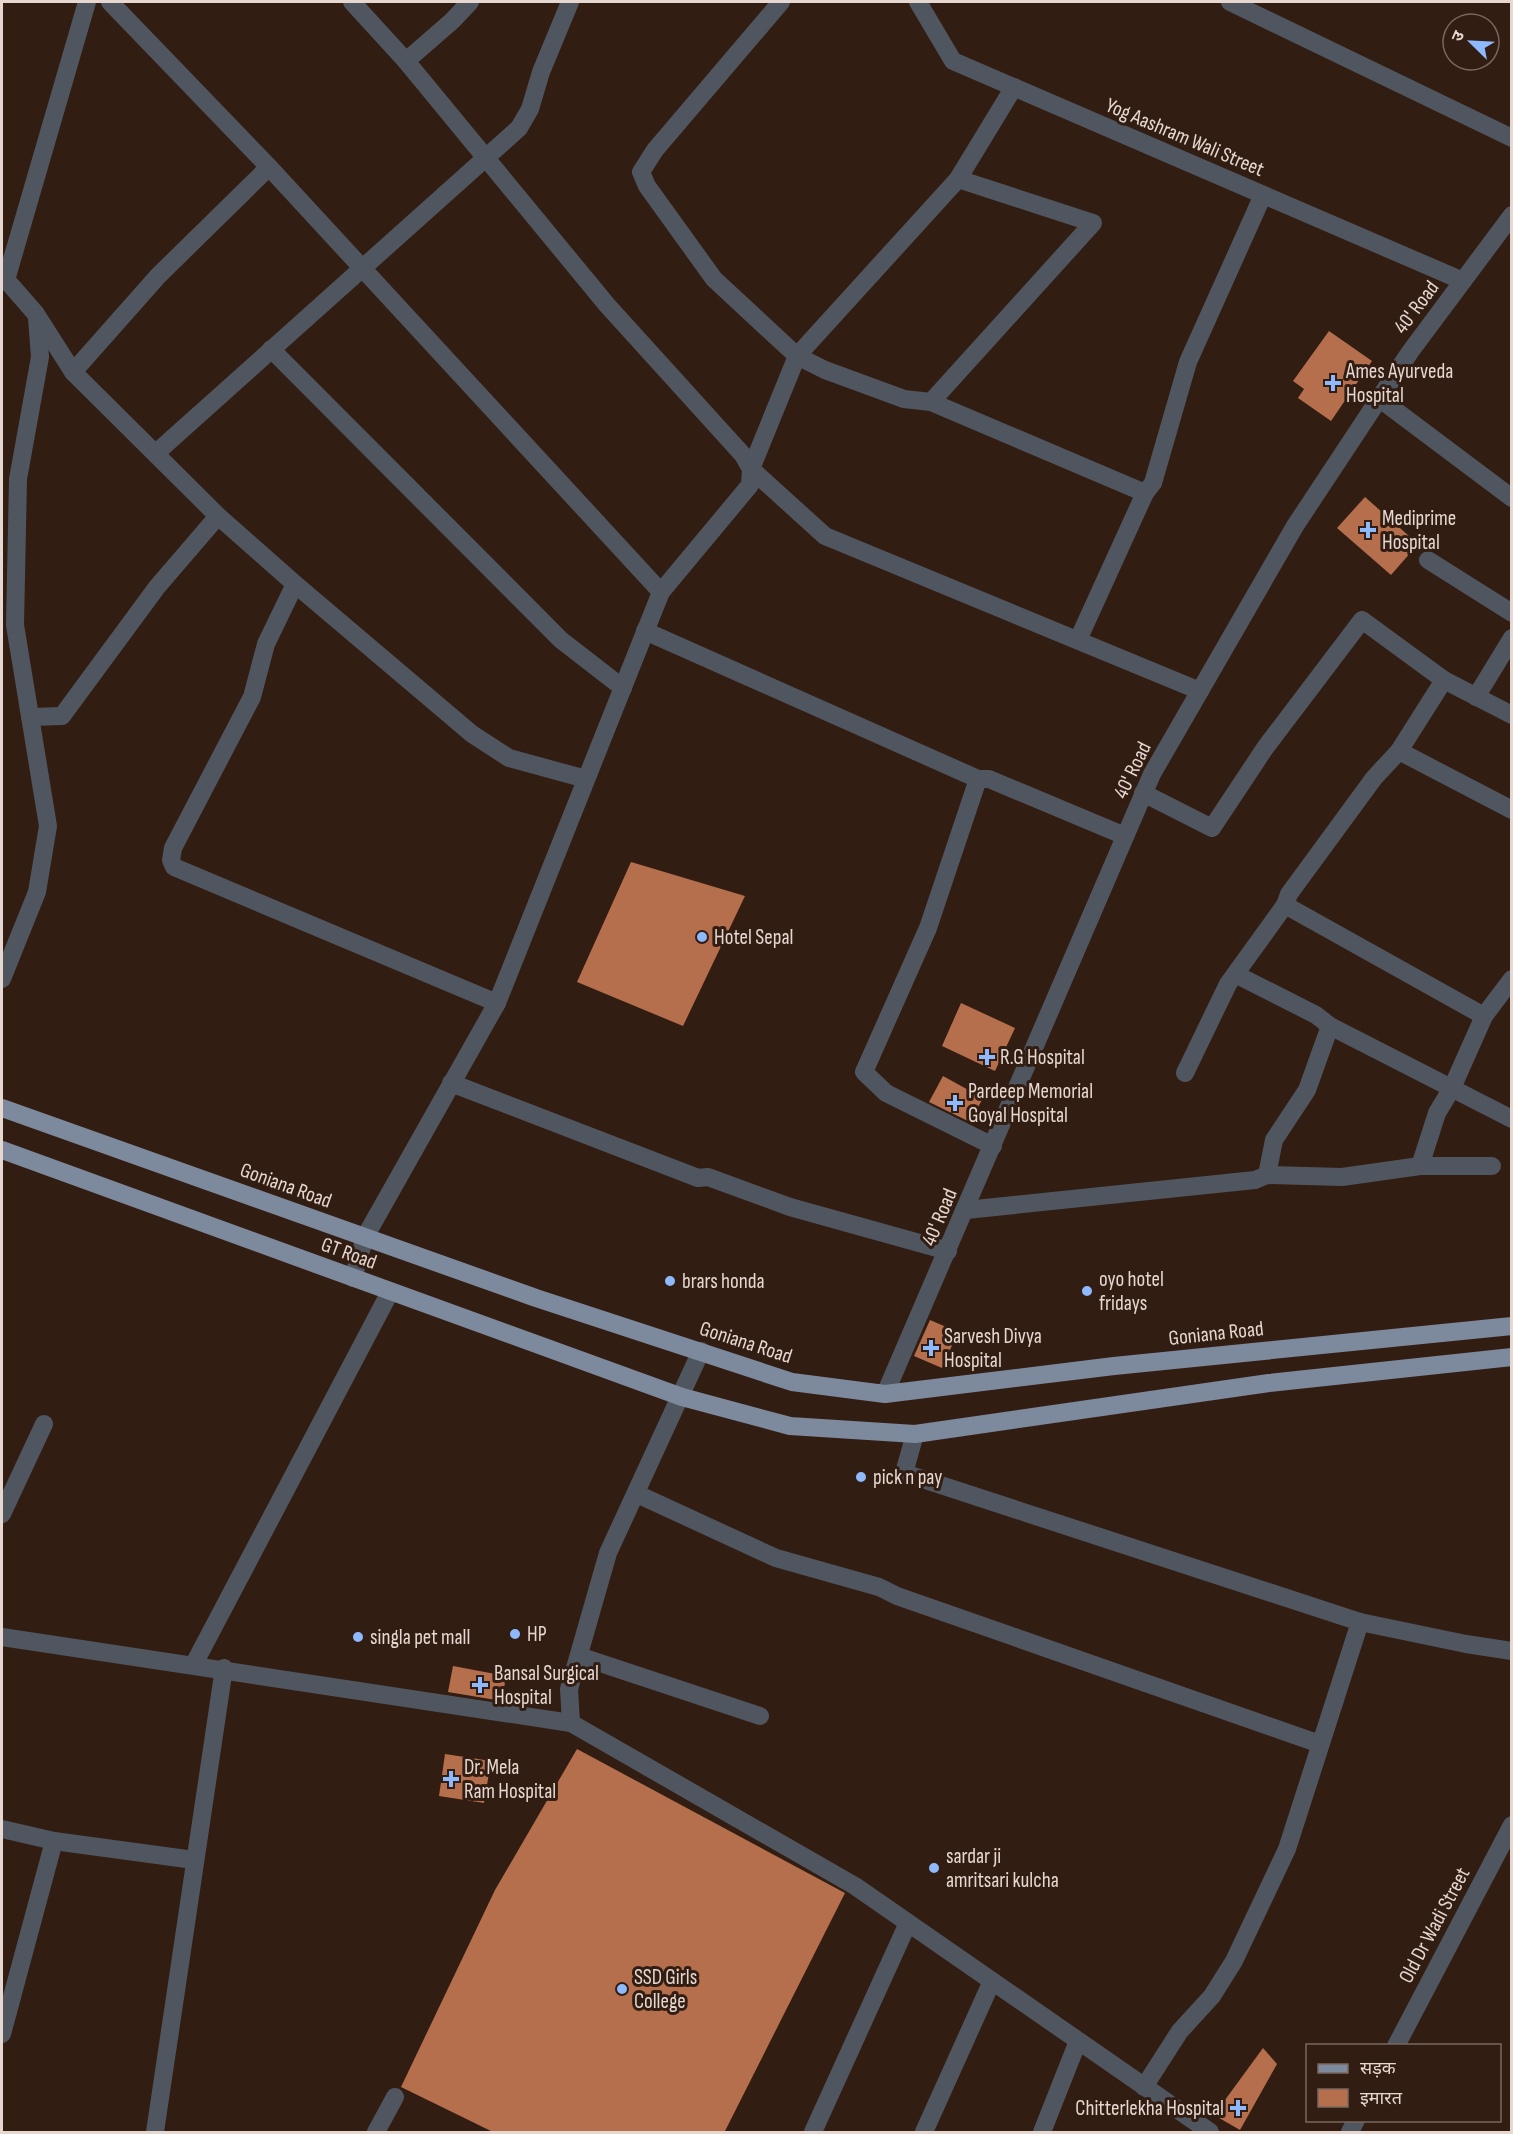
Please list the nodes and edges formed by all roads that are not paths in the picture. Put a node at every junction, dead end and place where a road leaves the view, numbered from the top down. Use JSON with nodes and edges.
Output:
{"nodes":[{"id":1,"x":87,"y":2,"type":"edge"},
{"id":2,"x":110,"y":2,"type":"edge"},
{"id":3,"x":352,"y":2,"type":"edge"},
{"id":4,"x":470,"y":2,"type":"edge"},
{"id":5,"x":570,"y":2,"type":"edge"},
{"id":6,"x":781,"y":2,"type":"edge"},
{"id":7,"x":918,"y":2,"type":"edge"},
{"id":8,"x":1238,"y":3,"type":"edge"},
{"id":9,"x":406,"y":61,"type":"junction"},
{"id":10,"x":1014,"y":87,"type":"junction"},
{"id":11,"x":1512,"y":138,"type":"edge"},
{"id":12,"x":486,"y":159,"type":"junction"},
{"id":13,"x":269,"y":167,"type":"junction"},
{"id":14,"x":958,"y":179,"type":"junction"},
{"id":15,"x":1263,"y":195,"type":"junction"},
{"id":16,"x":1512,"y":215,"type":"edge"},
{"id":17,"x":362,"y":268,"type":"junction"},
{"id":18,"x":4,"y":277,"type":"edge"},
{"id":19,"x":1463,"y":281,"type":"junction"},
{"id":20,"x":36,"y":314,"type":"junction"},
{"id":21,"x":271,"y":349,"type":"junction"},
{"id":22,"x":797,"y":356,"type":"junction"},
{"id":23,"x":73,"y":372,"type":"junction"},
{"id":24,"x":1380,"y":399,"type":"junction"},
{"id":25,"x":931,"y":402,"type":"junction"},
{"id":26,"x":156,"y":453,"type":"junction"},
{"id":27,"x":751,"y":469,"type":"junction"},
{"id":28,"x":1145,"y":493,"type":"junction"},
{"id":29,"x":1512,"y":498,"type":"edge"},
{"id":30,"x":218,"y":516,"type":"junction"},
{"id":31,"x":1428,"y":560,"type":"dead end"},
{"id":32,"x":295,"y":584,"type":"junction"},
{"id":33,"x":661,"y":592,"type":"junction"},
{"id":34,"x":1512,"y":613,"type":"edge"},
{"id":35,"x":645,"y":631,"type":"junction"},
{"id":36,"x":1512,"y":638,"type":"edge"},
{"id":37,"x":1078,"y":640,"type":"junction"},
{"id":38,"x":1444,"y":680,"type":"junction"},
{"id":39,"x":623,"y":688,"type":"junction"},
{"id":40,"x":1200,"y":691,"type":"junction"},
{"id":41,"x":1476,"y":696,"type":"junction"},
{"id":42,"x":1512,"y":716,"type":"edge"},
{"id":43,"x":30,"y":717,"type":"junction"},
{"id":44,"x":1399,"y":751,"type":"junction"},
{"id":45,"x":586,"y":779,"type":"junction"},
{"id":46,"x":978,"y":779,"type":"junction"},
{"id":47,"x":1143,"y":794,"type":"junction"},
{"id":48,"x":1512,"y":810,"type":"edge"},
{"id":49,"x":1125,"y":836,"type":"junction"},
{"id":50,"x":1285,"y":905,"type":"junction"},
{"id":51,"x":1238,"y":975,"type":"junction"},
{"id":52,"x":2,"y":979,"type":"edge"},
{"id":53,"x":1512,"y":979,"type":"edge"},
{"id":54,"x":497,"y":1003,"type":"junction"},
{"id":55,"x":1484,"y":1016,"type":"junction"},
{"id":56,"x":1330,"y":1026,"type":"junction"},
{"id":57,"x":1185,"y":1073,"type":"dead end"},
{"id":58,"x":451,"y":1083,"type":"junction"},
{"id":59,"x":1452,"y":1088,"type":"junction"},
{"id":60,"x":2,"y":1108,"type":"edge"},
{"id":61,"x":1512,"y":1119,"type":"edge"},
{"id":62,"x":993,"y":1146,"type":"junction"},
{"id":63,"x":2,"y":1150,"type":"edge"},
{"id":64,"x":1420,"y":1166,"type":"junction"},
{"id":65,"x":1492,"y":1166,"type":"dead end"},
{"id":66,"x":1267,"y":1175,"type":"junction"},
{"id":67,"x":966,"y":1210,"type":"junction"},
{"id":68,"x":365,"y":1237,"type":"junction"},
{"id":69,"x":948,"y":1251,"type":"junction"},
{"id":70,"x":353,"y":1278,"type":"junction"},
{"id":71,"x":390,"y":1292,"type":"junction"},
{"id":72,"x":1512,"y":1326,"type":"edge"},
{"id":73,"x":701,"y":1351,"type":"junction"},
{"id":74,"x":1512,"y":1357,"type":"edge"},
{"id":75,"x":885,"y":1394,"type":"junction"},
{"id":76,"x":682,"y":1397,"type":"junction"},
{"id":77,"x":44,"y":1424,"type":"dead end"},
{"id":78,"x":915,"y":1434,"type":"junction"},
{"id":79,"x":636,"y":1494,"type":"junction"},
{"id":80,"x":2,"y":1514,"type":"edge"},
{"id":81,"x":1360,"y":1622,"type":"junction"},
{"id":82,"x":2,"y":1637,"type":"edge"},
{"id":83,"x":1512,"y":1651,"type":"edge"},
{"id":84,"x":579,"y":1656,"type":"junction"},
{"id":85,"x":194,"y":1664,"type":"junction"},
{"id":86,"x":224,"y":1668,"type":"junction"},
{"id":87,"x":760,"y":1716,"type":"dead end"},
{"id":88,"x":571,"y":1723,"type":"junction"},
{"id":89,"x":1320,"y":1744,"type":"junction"},
{"id":90,"x":1512,"y":1825,"type":"edge"},
{"id":91,"x":2,"y":1829,"type":"edge"},
{"id":92,"x":54,"y":1841,"type":"junction"},
{"id":93,"x":194,"y":1860,"type":"junction"},
{"id":94,"x":908,"y":1923,"type":"junction"},
{"id":95,"x":992,"y":1981,"type":"junction"},
{"id":96,"x":2,"y":2034,"type":"edge"},
{"id":97,"x":1078,"y":2041,"type":"junction"},
{"id":98,"x":1397,"y":2044,"type":"edge"},
{"id":99,"x":1144,"y":2087,"type":"junction"},
{"id":100,"x":395,"y":2097,"type":"dead end"},
{"id":101,"x":155,"y":2133,"type":"edge"},
{"id":102,"x":376,"y":2133,"type":"edge"},
{"id":103,"x":813,"y":2133,"type":"edge"},
{"id":104,"x":924,"y":2133,"type":"edge"},
{"id":105,"x":1042,"y":2133,"type":"edge"},
{"id":106,"x":1210,"y":2133,"type":"edge"}],
"edges":[{"from":1,"to":18,"type":"street"},
{"from":2,"to":13,"type":"street"},
{"from":3,"to":9,"type":"street"},
{"from":4,"to":9,"type":"street"},
{"from":5,"to":12,"type":"street"},
{"from":6,"to":22,"type":"street"},
{"from":7,"to":10,"type":"street","name":"Yog Aashram Wali Street"},
{"from":8,"to":11,"type":"street"},
{"from":9,"to":12,"type":"street"},
{"from":10,"to":14,"type":"street"},
{"from":10,"to":15,"type":"street","name":"Yog Aashram Wali Street"},
{"from":12,"to":17,"type":"street"},
{"from":12,"to":27,"type":"street"},
{"from":13,"to":17,"type":"street"},
{"from":13,"to":23,"type":"street"},
{"from":14,"to":22,"type":"street"},
{"from":14,"to":25,"type":"street"},
{"from":15,"to":19,"type":"street","name":"Yog Aashram Wali Street"},
{"from":15,"to":28,"type":"street"},
{"from":16,"to":19,"type":"street","name":"40' Road"},
{"from":17,"to":21,"type":"street"},
{"from":17,"to":33,"type":"street"},
{"from":18,"to":20,"type":"street"},
{"from":19,"to":24,"type":"street","name":"40' Road"},
{"from":20,"to":23,"type":"street"},
{"from":20,"to":43,"type":"street"},
{"from":21,"to":26,"type":"street"},
{"from":21,"to":39,"type":"street"},
{"from":22,"to":25,"type":"street"},
{"from":22,"to":27,"type":"street"},
{"from":23,"to":26,"type":"street"},
{"from":24,"to":29,"type":"street"},
{"from":24,"to":40,"type":"street","name":"40' Road"},
{"from":25,"to":28,"type":"street"},
{"from":26,"to":30,"type":"street"},
{"from":27,"to":33,"type":"street"},
{"from":27,"to":37,"type":"street"},
{"from":28,"to":37,"type":"street"},
{"from":30,"to":32,"type":"street"},
{"from":30,"to":43,"type":"street"},
{"from":31,"to":34,"type":"street"},
{"from":32,"to":45,"type":"street"},
{"from":32,"to":54,"type":"street"},
{"from":33,"to":35,"type":"street"},
{"from":35,"to":39,"type":"street"},
{"from":35,"to":46,"type":"street"},
{"from":36,"to":41,"type":"street"},
{"from":37,"to":40,"type":"street"},
{"from":38,"to":41,"type":"street"},
{"from":38,"to":44,"type":"street"},
{"from":38,"to":47,"type":"street"},
{"from":39,"to":45,"type":"street"},
{"from":40,"to":47,"type":"street","name":"40' Road"},
{"from":41,"to":42,"type":"street"},
{"from":43,"to":52,"type":"street"},
{"from":44,"to":48,"type":"street"},
{"from":44,"to":50,"type":"street"},
{"from":45,"to":54,"type":"street"},
{"from":46,"to":49,"type":"street"},
{"from":46,"to":62,"type":"street"},
{"from":47,"to":49,"type":"street","name":"40' Road"},
{"from":49,"to":62,"type":"street","name":"40' Road"},
{"from":50,"to":51,"type":"street"},
{"from":50,"to":55,"type":"street"},
{"from":51,"to":56,"type":"street"},
{"from":51,"to":57,"type":"street"},
{"from":53,"to":55,"type":"street"},
{"from":54,"to":58,"type":"street"},
{"from":55,"to":59,"type":"street"},
{"from":56,"to":59,"type":"street"},
{"from":56,"to":66,"type":"street"},
{"from":58,"to":68,"type":"street"},
{"from":58,"to":69,"type":"street"},
{"from":59,"to":61,"type":"street"},
{"from":59,"to":64,"type":"street"},
{"from":60,"to":68,"type":"main road","name":"Goniana Road"},
{"from":62,"to":67,"type":"street","name":"40' Road"},
{"from":63,"to":70,"type":"main road","name":"GT Road"},
{"from":64,"to":65,"type":"street"},
{"from":64,"to":66,"type":"street"},
{"from":66,"to":67,"type":"street"},
{"from":67,"to":69,"type":"street","name":"40' Road"},
{"from":68,"to":70,"type":"street"},
{"from":68,"to":73,"type":"main road","name":"Goniana Road"},
{"from":69,"to":75,"type":"street","name":"40' Road"},
{"from":70,"to":71,"type":"main road","name":"GT Road"},
{"from":71,"to":76,"type":"main road","name":"GT Road"},
{"from":71,"to":85,"type":"street"},
{"from":72,"to":75,"type":"main road","name":"Goniana Road"},
{"from":73,"to":75,"type":"main road","name":"Goniana Road"},
{"from":73,"to":76,"type":"street"},
{"from":74,"to":78,"type":"main road"},
{"from":76,"to":78,"type":"main road"},
{"from":76,"to":79,"type":"street"},
{"from":77,"to":80,"type":"street"},
{"from":78,"to":81,"type":"street"},
{"from":79,"to":84,"type":"street"},
{"from":79,"to":89,"type":"street"},
{"from":81,"to":83,"type":"street"},
{"from":81,"to":89,"type":"street"},
{"from":82,"to":85,"type":"street"},
{"from":84,"to":87,"type":"street"},
{"from":84,"to":88,"type":"street"},
{"from":85,"to":86,"type":"street"},
{"from":86,"to":88,"type":"street"},
{"from":86,"to":93,"type":"street"},
{"from":88,"to":94,"type":"street"},
{"from":89,"to":99,"type":"street"},
{"from":90,"to":98,"type":"street","name":"Old Dr Wadi Street"},
{"from":91,"to":92,"type":"street"},
{"from":92,"to":93,"type":"street"},
{"from":92,"to":96,"type":"street"},
{"from":93,"to":101,"type":"street"},
{"from":94,"to":95,"type":"street"},
{"from":94,"to":103,"type":"street"},
{"from":95,"to":97,"type":"street"},
{"from":95,"to":104,"type":"street"},
{"from":97,"to":99,"type":"street"},
{"from":97,"to":105,"type":"street"},
{"from":99,"to":106,"type":"street"},
{"from":100,"to":102,"type":"street"}]}
